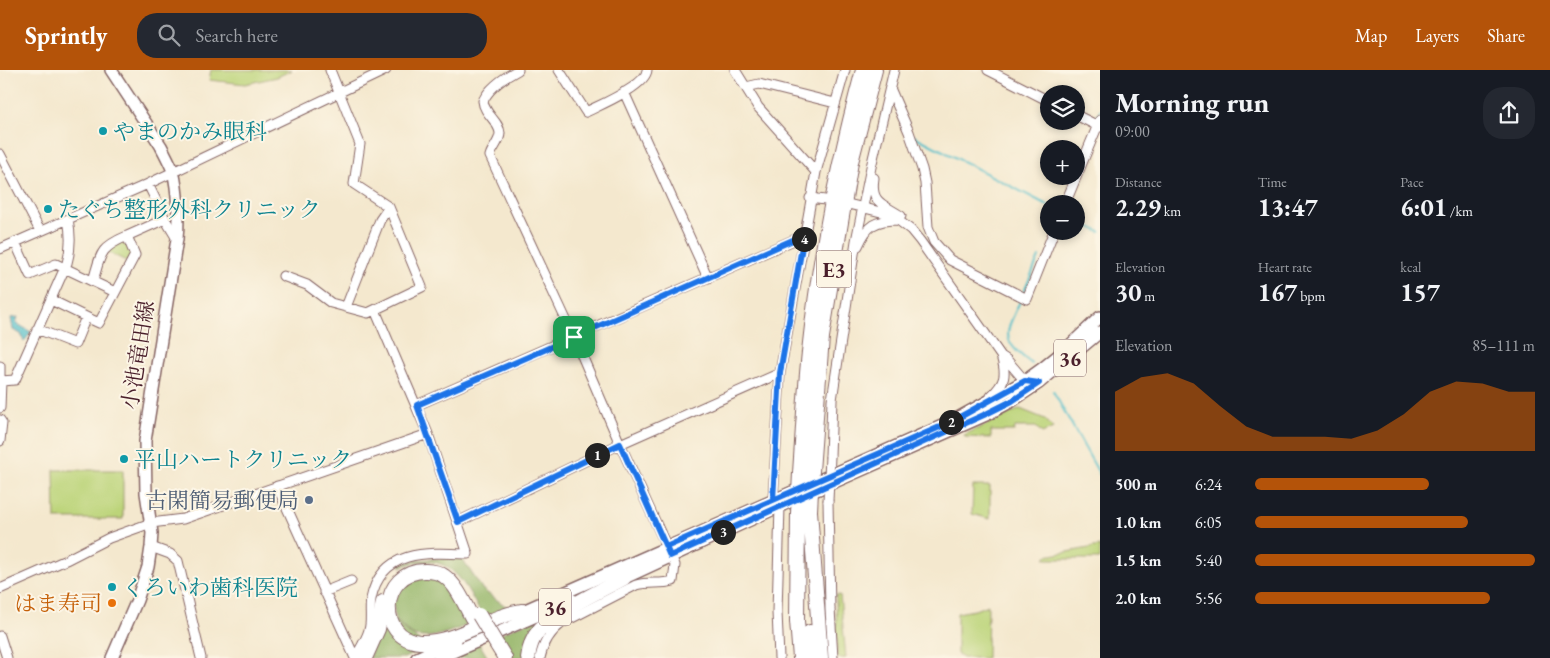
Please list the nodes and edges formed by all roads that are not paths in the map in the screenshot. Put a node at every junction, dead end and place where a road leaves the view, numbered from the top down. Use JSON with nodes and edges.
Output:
{"nodes":[{"id":1,"x":111,"y":70,"type":"edge"},
{"id":2,"x":330,"y":70,"type":"edge"},
{"id":3,"x":386,"y":70,"type":"edge"},
{"id":4,"x":518,"y":70,"type":"edge"},
{"id":5,"x":560,"y":70,"type":"edge"},
{"id":6,"x":647,"y":70,"type":"edge"},
{"id":7,"x":736,"y":70,"type":"edge"},
{"id":8,"x":844,"y":70,"type":"edge"},
{"id":9,"x":863,"y":70,"type":"edge"},
{"id":10,"x":875,"y":70,"type":"edge"},
{"id":11,"x":894,"y":70,"type":"edge"},
{"id":12,"x":988,"y":70,"type":"edge"},
{"id":13,"x":746,"y":88,"type":"junction"},
{"id":14,"x":890,"y":88,"type":"junction"},
{"id":15,"x":624,"y":92,"type":"junction"},
{"id":16,"x":340,"y":93,"type":"junction"},
{"id":17,"x":1040,"y":96,"type":"edge"},
{"id":18,"x":835,"y":103,"type":"junction"},
{"id":19,"x":1085,"y":119,"type":"edge"},
{"id":20,"x":1099,"y":124,"type":"edge"},
{"id":21,"x":877,"y":141,"type":"junction"},
{"id":22,"x":0,"y":154,"type":"edge"},
{"id":23,"x":3,"y":166,"type":"edge"},
{"id":24,"x":173,"y":172,"type":"junction"},
{"id":25,"x":816,"y":172,"type":"junction"},
{"id":26,"x":148,"y":184,"type":"junction"},
{"id":27,"x":1069,"y":195,"type":"edge"},
{"id":28,"x":810,"y":198,"type":"junction"},
{"id":29,"x":825,"y":200,"type":"dead end"},
{"id":30,"x":848,"y":204,"type":"dead end"},
{"id":31,"x":862,"y":206,"type":"junction"},
{"id":32,"x":390,"y":207,"type":"junction"},
{"id":33,"x":899,"y":218,"type":"junction"},
{"id":34,"x":68,"y":219,"type":"junction"},
{"id":35,"x":165,"y":219,"type":"junction"},
{"id":36,"x":40,"y":231,"type":"junction"},
{"id":37,"x":804,"y":235,"type":"junction"},
{"id":38,"x":126,"y":236,"type":"junction"},
{"id":39,"x":177,"y":239,"type":"junction"},
{"id":40,"x":1050,"y":240,"type":"edge"},
{"id":41,"x":15,"y":242,"type":"junction"},
{"id":42,"x":0,"y":249,"type":"edge"},
{"id":43,"x":853,"y":258,"type":"junction"},
{"id":44,"x":65,"y":268,"type":"junction"},
{"id":45,"x":283,"y":276,"type":"dead end"},
{"id":46,"x":708,"y":278,"type":"junction"},
{"id":47,"x":94,"y":281,"type":"junction"},
{"id":48,"x":115,"y":292,"type":"junction"},
{"id":49,"x":51,"y":300,"type":"junction"},
{"id":50,"x":346,"y":307,"type":"junction"},
{"id":51,"x":375,"y":310,"type":"junction"},
{"id":52,"x":86,"y":317,"type":"junction"},
{"id":53,"x":1100,"y":317,"type":"edge"},
{"id":54,"x":37,"y":329,"type":"junction"},
{"id":55,"x":1100,"y":332,"type":"edge"},
{"id":56,"x":574,"y":337,"type":"junction"},
{"id":57,"x":1004,"y":358,"type":"junction"},
{"id":58,"x":0,"y":366,"type":"edge"},
{"id":59,"x":780,"y":373,"type":"junction"},
{"id":60,"x":0,"y":381,"type":"edge"},
{"id":61,"x":1025,"y":381,"type":"junction"},
{"id":62,"x":1039,"y":383,"type":"junction"},
{"id":63,"x":1012,"y":401,"type":"junction"},
{"id":64,"x":417,"y":405,"type":"junction"},
{"id":65,"x":0,"y":408,"type":"edge"},
{"id":66,"x":1,"y":422,"type":"edge"},
{"id":67,"x":949,"y":423,"type":"junction"},
{"id":68,"x":428,"y":434,"type":"junction"},
{"id":69,"x":0,"y":441,"type":"edge"},
{"id":70,"x":620,"y":444,"type":"junction"},
{"id":71,"x":806,"y":472,"type":"junction"},
{"id":72,"x":277,"y":486,"type":"junction"},
{"id":73,"x":776,"y":503,"type":"junction"},
{"id":74,"x":804,"y":512,"type":"junction"},
{"id":75,"x":458,"y":522,"type":"junction"},
{"id":76,"x":151,"y":523,"type":"junction"},
{"id":77,"x":152,"y":547,"type":"junction"},
{"id":78,"x":668,"y":551,"type":"junction"},
{"id":79,"x":624,"y":578,"type":"junction"},
{"id":80,"x":351,"y":581,"type":"dead end"},
{"id":81,"x":0,"y":589,"type":"edge"},
{"id":82,"x":324,"y":592,"type":"junction"},
{"id":83,"x":522,"y":611,"type":"junction"},
{"id":84,"x":476,"y":616,"type":"junction"},
{"id":85,"x":0,"y":639,"type":"edge"},
{"id":86,"x":494,"y":650,"type":"edge"},
{"id":87,"x":7,"y":658,"type":"edge"},
{"id":88,"x":112,"y":658,"type":"edge"},
{"id":89,"x":201,"y":658,"type":"edge"},
{"id":90,"x":355,"y":658,"type":"edge"},
{"id":91,"x":365,"y":658,"type":"edge"},
{"id":92,"x":417,"y":658,"type":"edge"},
{"id":93,"x":440,"y":658,"type":"edge"},
{"id":94,"x":505,"y":658,"type":"edge"},
{"id":95,"x":528,"y":658,"type":"edge"},
{"id":96,"x":540,"y":658,"type":"edge"},
{"id":97,"x":780,"y":658,"type":"edge"},
{"id":98,"x":800,"y":658,"type":"edge"},
{"id":99,"x":812,"y":658,"type":"edge"},
{"id":100,"x":821,"y":658,"type":"edge"},
{"id":101,"x":833,"y":658,"type":"edge"}],
"edges":[{"from":1,"to":24,"type":"main road","name":"小池竜田線"},
{"from":2,"to":16,"type":"street"},
{"from":3,"to":16,"type":"street"},
{"from":4,"to":56,"type":"street"},
{"from":5,"to":15,"type":"street"},
{"from":6,"to":15,"type":"street"},
{"from":7,"to":13,"type":"street"},
{"from":8,"to":18,"type":"street"},
{"from":9,"to":71,"type":"highway","number":"E3"},
{"from":10,"to":71,"type":"highway","number":"E3"},
{"from":11,"to":14,"type":"street"},
{"from":12,"to":17,"type":"street"},
{"from":13,"to":18,"type":"street"},
{"from":13,"to":25,"type":"street"},
{"from":14,"to":21,"type":"street"},
{"from":14,"to":40,"type":"street"},
{"from":15,"to":46,"type":"street"},
{"from":16,"to":24,"type":"street"},
{"from":16,"to":32,"type":"street"},
{"from":18,"to":25,"type":"street"},
{"from":19,"to":20,"type":"street"},
{"from":20,"to":27,"type":"street"},
{"from":21,"to":31,"type":"street"},
{"from":21,"to":33,"type":"street"},
{"from":22,"to":23,"type":"street"},
{"from":23,"to":36,"type":"street"},
{"from":24,"to":26,"type":"street"},
{"from":24,"to":39,"type":"main road","name":"小池竜田線"},
{"from":25,"to":28,"type":"street"},
{"from":26,"to":34,"type":"street"},
{"from":26,"to":35,"type":"street"},
{"from":28,"to":29,"type":"street"},
{"from":28,"to":37,"type":"street"},
{"from":30,"to":31,"type":"street"},
{"from":31,"to":33,"type":"street"},
{"from":31,"to":43,"type":"street"},
{"from":32,"to":50,"type":"street"},
{"from":32,"to":51,"type":"street"},
{"from":33,"to":43,"type":"street"},
{"from":33,"to":57,"type":"street"},
{"from":34,"to":36,"type":"street"},
{"from":34,"to":44,"type":"street"},
{"from":35,"to":38,"type":"street"},
{"from":35,"to":39,"type":"street"},
{"from":36,"to":41,"type":"street"},
{"from":37,"to":46,"type":"street"},
{"from":37,"to":59,"type":"street"},
{"from":38,"to":47,"type":"street"},
{"from":38,"to":48,"type":"street"},
{"from":39,"to":76,"type":"main road","name":"小池竜田線"},
{"from":41,"to":42,"type":"street"},
{"from":41,"to":44,"type":"street"},
{"from":43,"to":101,"type":"street","bridge":true},
{"from":44,"to":47,"type":"street"},
{"from":44,"to":49,"type":"street"},
{"from":45,"to":50,"type":"street"},
{"from":46,"to":56,"type":"street"},
{"from":47,"to":48,"type":"street"},
{"from":48,"to":52,"type":"street"},
{"from":49,"to":52,"type":"street"},
{"from":49,"to":54,"type":"street"},
{"from":50,"to":51,"type":"street"},
{"from":51,"to":64,"type":"street"},
{"from":52,"to":54,"type":"street"},
{"from":53,"to":61,"type":"main road","number":"36"},
{"from":54,"to":60,"type":"street"},
{"from":55,"to":62,"type":"main road","number":"36"},
{"from":56,"to":64,"type":"street"},
{"from":56,"to":70,"type":"street"},
{"from":57,"to":61,"type":"street"},
{"from":57,"to":67,"type":"street"},
{"from":58,"to":60,"type":"street"},
{"from":59,"to":70,"type":"street"},
{"from":59,"to":73,"type":"street"},
{"from":60,"to":65,"type":"street"},
{"from":61,"to":62,"type":"street"},
{"from":61,"to":63,"type":"street"},
{"from":61,"to":67,"type":"main road","number":"36"},
{"from":62,"to":63,"type":"main road","number":"36"},
{"from":63,"to":73,"type":"main road","number":"36"},
{"from":64,"to":68,"type":"street"},
{"from":66,"to":69,"type":"street"},
{"from":67,"to":73,"type":"main road","number":"36"},
{"from":68,"to":72,"type":"street"},
{"from":68,"to":75,"type":"street"},
{"from":70,"to":75,"type":"street"},
{"from":70,"to":78,"type":"street"},
{"from":71,"to":74,"type":"highway","number":"E3","bridge":true},
{"from":72,"to":76,"type":"street"},
{"from":72,"to":82,"type":"street"},
{"from":73,"to":78,"type":"main road","number":"36"},
{"from":73,"to":97,"type":"street"},
{"from":74,"to":98,"type":"highway","number":"E3"},
{"from":74,"to":99,"type":"highway","number":"E3"},
{"from":74,"to":100,"type":"highway"},
{"from":75,"to":90,"type":"street"},
{"from":76,"to":77,"type":"main road","name":"小池竜田線"},
{"from":76,"to":81,"type":"street"},
{"from":77,"to":88,"type":"main road","name":"小池竜田線"},
{"from":77,"to":89,"type":"street"},
{"from":78,"to":79,"type":"main road","number":"36"},
{"from":78,"to":83,"type":"main road","number":"36"},
{"from":78,"to":96,"type":"street"},
{"from":79,"to":93,"type":"main road","number":"36"},
{"from":79,"to":95,"type":"highway"},
{"from":80,"to":82,"type":"street"},
{"from":82,"to":90,"type":"street"},
{"from":83,"to":84,"type":"highway"},
{"from":83,"to":92,"type":"main road","number":"36"},
{"from":84,"to":86,"type":"highway","bridge":true},
{"from":84,"to":91,"type":"highway"},
{"from":85,"to":87,"type":"street"},
{"from":86,"to":94,"type":"highway"}]}
